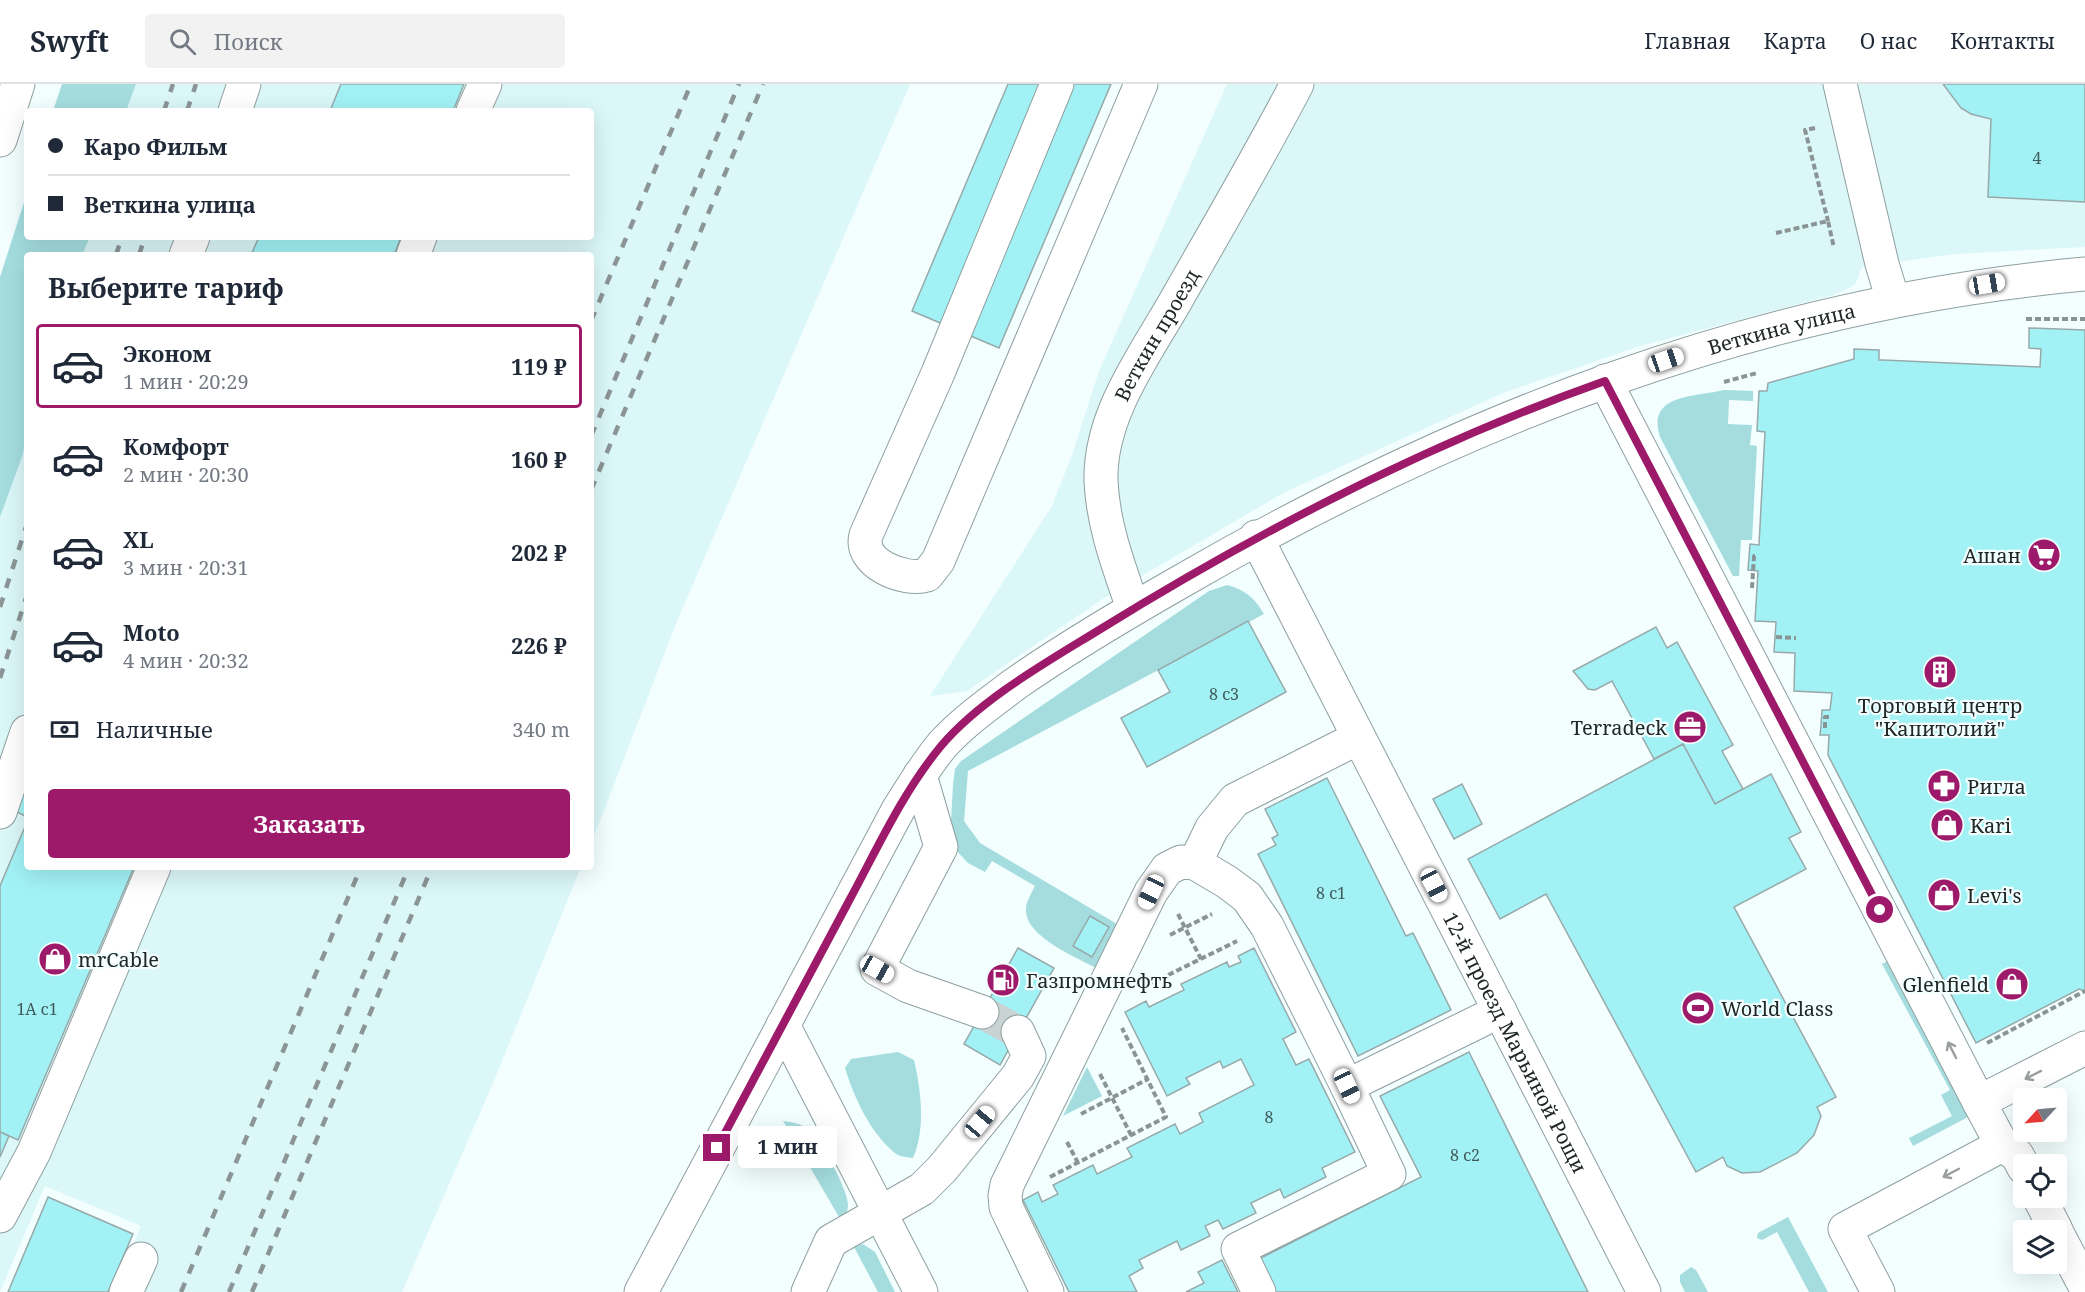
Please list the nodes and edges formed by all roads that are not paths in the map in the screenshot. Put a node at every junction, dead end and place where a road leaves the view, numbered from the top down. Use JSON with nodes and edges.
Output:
{"nodes":[{"id":1,"x":18,"y":84,"type":"edge"},
{"id":2,"x":244,"y":84,"type":"edge"},
{"id":3,"x":484,"y":84,"type":"edge"},
{"id":4,"x":1057,"y":84,"type":"edge"},
{"id":5,"x":1141,"y":84,"type":"edge"},
{"id":6,"x":1297,"y":84,"type":"edge"},
{"id":7,"x":1840,"y":84,"type":"edge"},
{"id":8,"x":236,"y":108,"type":"edge"},
{"id":9,"x":474,"y":108,"type":"edge"},
{"id":10,"x":0,"y":140,"type":"edge"},
{"id":11,"x":2085,"y":274,"type":"edge"},
{"id":12,"x":1893,"y":300,"type":"junction"},
{"id":13,"x":1605,"y":381,"type":"junction"},
{"id":14,"x":1256,"y":537,"type":"junction"},
{"id":15,"x":1133,"y":608,"type":"junction"},
{"id":16,"x":1358,"y":738,"type":"junction"},
{"id":17,"x":24,"y":741,"type":"edge"},
{"id":18,"x":920,"y":775,"type":"junction"},
{"id":19,"x":0,"y":812,"type":"edge"},
{"id":20,"x":1195,"y":864,"type":"junction"},
{"id":21,"x":153,"y":870,"type":"edge"},
{"id":22,"x":1500,"y":1011,"type":"junction"},
{"id":23,"x":982,"y":1012,"type":"tunnel mouth"},
{"id":24,"x":783,"y":1025,"type":"junction"},
{"id":25,"x":1018,"y":1032,"type":"tunnel mouth"},
{"id":26,"x":2085,"y":1048,"type":"edge"},
{"id":27,"x":1347,"y":1086,"type":"junction"},
{"id":28,"x":1979,"y":1102,"type":"junction"},
{"id":29,"x":2013,"y":1157,"type":"edge"},
{"id":30,"x":879,"y":1212,"type":"junction"},
{"id":31,"x":0,"y":1216,"type":"edge"},
{"id":32,"x":2067,"y":1252,"type":"edge"},
{"id":33,"x":141,"y":1259,"type":"dead end"},
{"id":34,"x":2085,"y":1286,"type":"edge"},
{"id":35,"x":126,"y":1292,"type":"edge"},
{"id":36,"x":641,"y":1292,"type":"edge"},
{"id":37,"x":808,"y":1292,"type":"edge"},
{"id":38,"x":921,"y":1292,"type":"edge"},
{"id":39,"x":1047,"y":1292,"type":"edge"},
{"id":40,"x":1259,"y":1292,"type":"edge"},
{"id":41,"x":1644,"y":1292,"type":"edge"},
{"id":42,"x":1878,"y":1292,"type":"edge"},
{"id":43,"x":2073,"y":1292,"type":"edge"}],
"edges":[{"from":1,"to":10,"type":"street"},
{"from":2,"to":8,"type":"street"},
{"from":3,"to":9,"type":"street"},
{"from":4,"to":5,"type":"street"},
{"from":6,"to":15,"type":"street","name":"Веткин проезд"},
{"from":7,"to":12,"type":"street"},
{"from":11,"to":12,"type":"street","name":"Веткина улица"},
{"from":12,"to":13,"type":"street","name":"Веткина улица"},
{"from":13,"to":14,"type":"street","name":"Веткина улица"},
{"from":28,"to":13,"type":"street","one_way":true},
{"from":14,"to":15,"type":"street","name":"Веткина улица"},
{"from":14,"to":16,"type":"street","name":"12-й проезд Марьиной Рощи"},
{"from":15,"to":18,"type":"street","name":"Веткина улица"},
{"from":16,"to":20,"type":"street"},
{"from":16,"to":22,"type":"street","name":"12-й проезд Марьиной Рощи"},
{"from":17,"to":19,"type":"street"},
{"from":18,"to":23,"type":"street"},
{"from":18,"to":24,"type":"street","name":"Веткина улица"},
{"from":20,"to":27,"type":"street"},
{"from":20,"to":39,"type":"street"},
{"from":21,"to":31,"type":"street"},
{"from":22,"to":27,"type":"street"},
{"from":22,"to":41,"type":"street","name":"12-й проезд Марьиной Рощи"},
{"from":24,"to":30,"type":"street"},
{"from":24,"to":36,"type":"street","name":"Веткина улица"},
{"from":25,"to":30,"type":"street"},
{"from":26,"to":28,"type":"street","one_way":true},
{"from":27,"to":40,"type":"street"},
{"from":28,"to":29,"type":"street"},
{"from":29,"to":42,"type":"street","one_way":true},
{"from":30,"to":37,"type":"street"},
{"from":30,"to":38,"type":"street"},
{"from":32,"to":34,"type":"street"},
{"from":33,"to":35,"type":"street"},
{"from":34,"to":43,"type":"street"}]}
